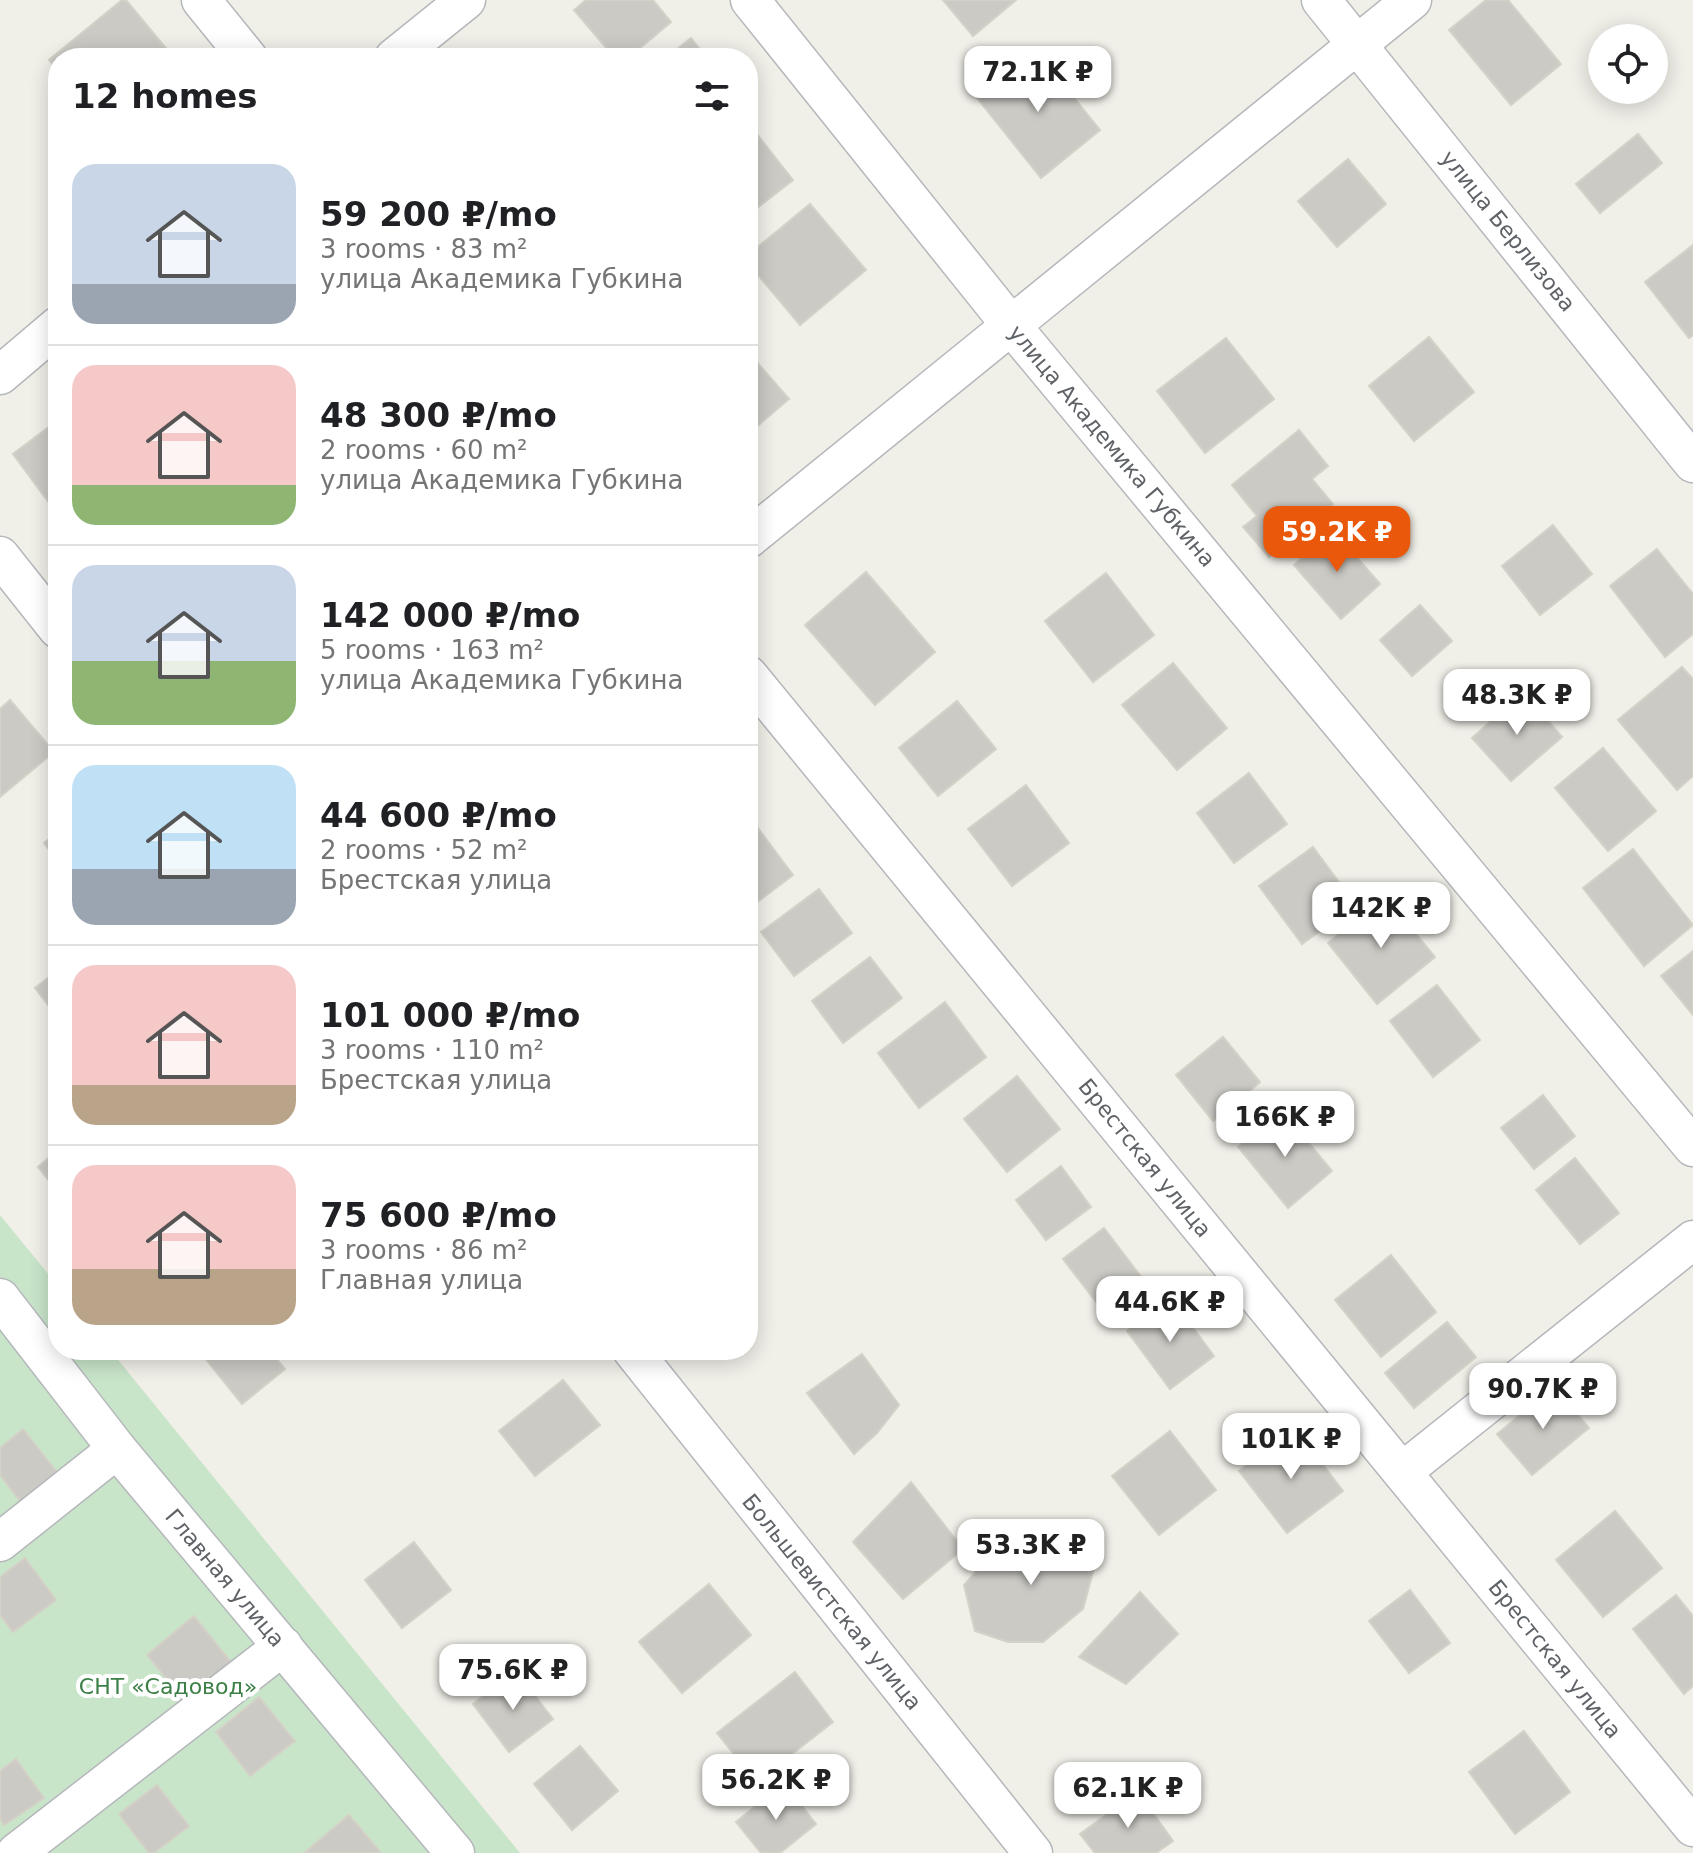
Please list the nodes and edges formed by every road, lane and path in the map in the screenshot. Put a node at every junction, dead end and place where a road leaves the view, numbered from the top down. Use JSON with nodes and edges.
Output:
{"nodes":[{"id":1,"x":201,"y":0,"type":"edge"},
{"id":2,"x":466,"y":0,"type":"edge"},
{"id":3,"x":750,"y":0,"type":"edge"},
{"id":4,"x":1321,"y":0,"type":"edge"},
{"id":5,"x":1412,"y":0,"type":"edge"},
{"id":6,"x":1357,"y":43,"type":"junction"},
{"id":7,"x":240,"y":48,"type":"edge"},
{"id":8,"x":406,"y":48,"type":"edge"},
{"id":9,"x":1010,"y":324,"type":"junction"},
{"id":10,"x":48,"y":334,"type":"edge"},
{"id":11,"x":0,"y":375,"type":"edge"},
{"id":12,"x":1693,"y":463,"type":"edge"},
{"id":13,"x":758,"y":531,"type":"edge"},
{"id":14,"x":0,"y":556,"type":"edge"},
{"id":15,"x":48,"y":616,"type":"edge"},
{"id":16,"x":758,"y":687,"type":"edge"},
{"id":17,"x":1693,"y":1147,"type":"edge"},
{"id":18,"x":1693,"y":1240,"type":"edge"},
{"id":19,"x":0,"y":1298,"type":"edge"},
{"id":20,"x":48,"y":1360,"type":"edge"},
{"id":21,"x":48,"y":1360,"type":"edge"},
{"id":22,"x":640,"y":1360,"type":"edge"},
{"id":23,"x":117,"y":1449,"type":"junction"},
{"id":24,"x":1402,"y":1472,"type":"junction"},
{"id":25,"x":0,"y":1542,"type":"edge"},
{"id":26,"x":283,"y":1646,"type":"junction"},
{"id":27,"x":1693,"y":1827,"type":"edge"},
{"id":28,"x":435,"y":1846,"type":"edge"},
{"id":29,"x":16,"y":1853,"type":"edge"},
{"id":30,"x":1033,"y":1853,"type":"edge"}],
"edges":[{"from":1,"to":7,"type":"street"},
{"from":2,"to":8,"type":"street"},
{"from":3,"to":9,"type":"street","name":"улица Академика Губкина"},
{"from":4,"to":6,"type":"street","name":"улица Берлизова"},
{"from":5,"to":6,"type":"street"},
{"from":6,"to":9,"type":"street"},
{"from":6,"to":12,"type":"street","name":"улица Берлизова"},
{"from":9,"to":13,"type":"street"},
{"from":9,"to":17,"type":"street","name":"улица Академика Губкина"},
{"from":10,"to":11,"type":"street"},
{"from":14,"to":15,"type":"street"},
{"from":16,"to":24,"type":"street","name":"Брестская улица"},
{"from":18,"to":24,"type":"street"},
{"from":19,"to":21,"type":"street","name":"Главная улица"},
{"from":20,"to":23,"type":"street","name":"Главная улица"},
{"from":22,"to":30,"type":"street","name":"Большевистская улица"},
{"from":23,"to":25,"type":"street"},
{"from":23,"to":26,"type":"street","name":"Главная улица"},
{"from":24,"to":27,"type":"street","name":"Брестская улица"},
{"from":26,"to":28,"type":"street","name":"Главная улица"},
{"from":26,"to":29,"type":"street"}]}
